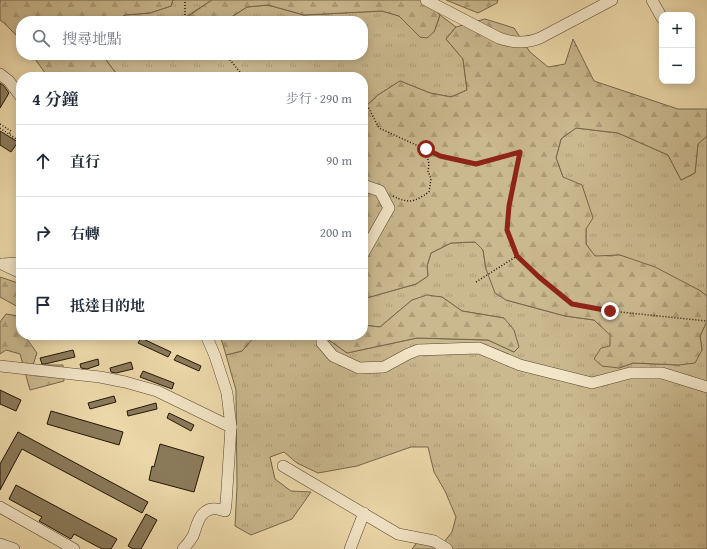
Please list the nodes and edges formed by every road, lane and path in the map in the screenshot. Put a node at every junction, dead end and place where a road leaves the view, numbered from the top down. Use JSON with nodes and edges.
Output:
{"nodes":[{"id":1,"x":185,"y":0,"type":"edge"},
{"id":2,"x":426,"y":0,"type":"edge"},
{"id":3,"x":612,"y":0,"type":"edge"},
{"id":4,"x":652,"y":0,"type":"edge"},
{"id":5,"x":659,"y":13,"type":"edge"},
{"id":6,"x":185,"y":16,"type":"edge"},
{"id":7,"x":230,"y":60,"type":"edge"},
{"id":8,"x":240,"y":72,"type":"edge"},
{"id":9,"x":0,"y":74,"type":"edge"},
{"id":10,"x":16,"y":90,"type":"edge"},
{"id":11,"x":368,"y":107,"type":"edge"},
{"id":12,"x":0,"y":124,"type":"edge"},
{"id":13,"x":5,"y":127,"type":"junction"},
{"id":14,"x":0,"y":128,"type":"edge"},
{"id":15,"x":3,"y":130,"type":"junction"},
{"id":16,"x":9,"y":134,"type":"junction"},
{"id":17,"x":16,"y":138,"type":"edge"},
{"id":18,"x":426,"y":149,"type":"junction"},
{"id":19,"x":368,"y":187,"type":"edge"},
{"id":20,"x":380,"y":191,"type":"junction"},
{"id":21,"x":368,"y":245,"type":"edge"},
{"id":22,"x":517,"y":256,"type":"junction"},
{"id":23,"x":16,"y":263,"type":"edge"},
{"id":24,"x":1,"y":264,"type":"edge"},
{"id":25,"x":16,"y":271,"type":"edge"},
{"id":26,"x":476,"y":282,"type":"dead end"},
{"id":27,"x":707,"y":321,"type":"edge"},
{"id":28,"x":208,"y":340,"type":"edge"},
{"id":29,"x":322,"y":340,"type":"edge"},
{"id":30,"x":0,"y":366,"type":"edge"},
{"id":31,"x":707,"y":387,"type":"edge"},
{"id":32,"x":231,"y":427,"type":"junction"},
{"id":33,"x":284,"y":466,"type":"dead end"},
{"id":34,"x":0,"y":507,"type":"edge"},
{"id":35,"x":364,"y":513,"type":"junction"},
{"id":36,"x":0,"y":544,"type":"edge"},
{"id":37,"x":14,"y":549,"type":"edge"},
{"id":38,"x":74,"y":549,"type":"edge"},
{"id":39,"x":183,"y":549,"type":"edge"},
{"id":40,"x":350,"y":549,"type":"edge"},
{"id":41,"x":448,"y":549,"type":"edge"}],
"edges":[{"from":1,"to":6,"type":"path"},
{"from":2,"to":3,"type":"street"},
{"from":4,"to":5,"type":"street"},
{"from":7,"to":8,"type":"path"},
{"from":9,"to":10,"type":"street"},
{"from":11,"to":18,"type":"path"},
{"from":12,"to":13,"type":"path"},
{"from":13,"to":15,"type":"path"},
{"from":13,"to":16,"type":"path"},
{"from":14,"to":15,"type":"path"},
{"from":15,"to":16,"type":"path"},
{"from":16,"to":17,"type":"path"},
{"from":18,"to":20,"type":"path"},
{"from":18,"to":22,"type":"path"},
{"from":19,"to":20,"type":"street"},
{"from":20,"to":21,"type":"street"},
{"from":22,"to":26,"type":"path"},
{"from":22,"to":27,"type":"path"},
{"from":23,"to":24,"type":"street"},
{"from":24,"to":25,"type":"street"},
{"from":28,"to":32,"type":"street"},
{"from":29,"to":31,"type":"street"},
{"from":30,"to":32,"type":"street"},
{"from":32,"to":39,"type":"street"},
{"from":33,"to":35,"type":"street"},
{"from":34,"to":38,"type":"street"},
{"from":35,"to":40,"type":"street"},
{"from":35,"to":41,"type":"street"},
{"from":36,"to":37,"type":"street"}]}
